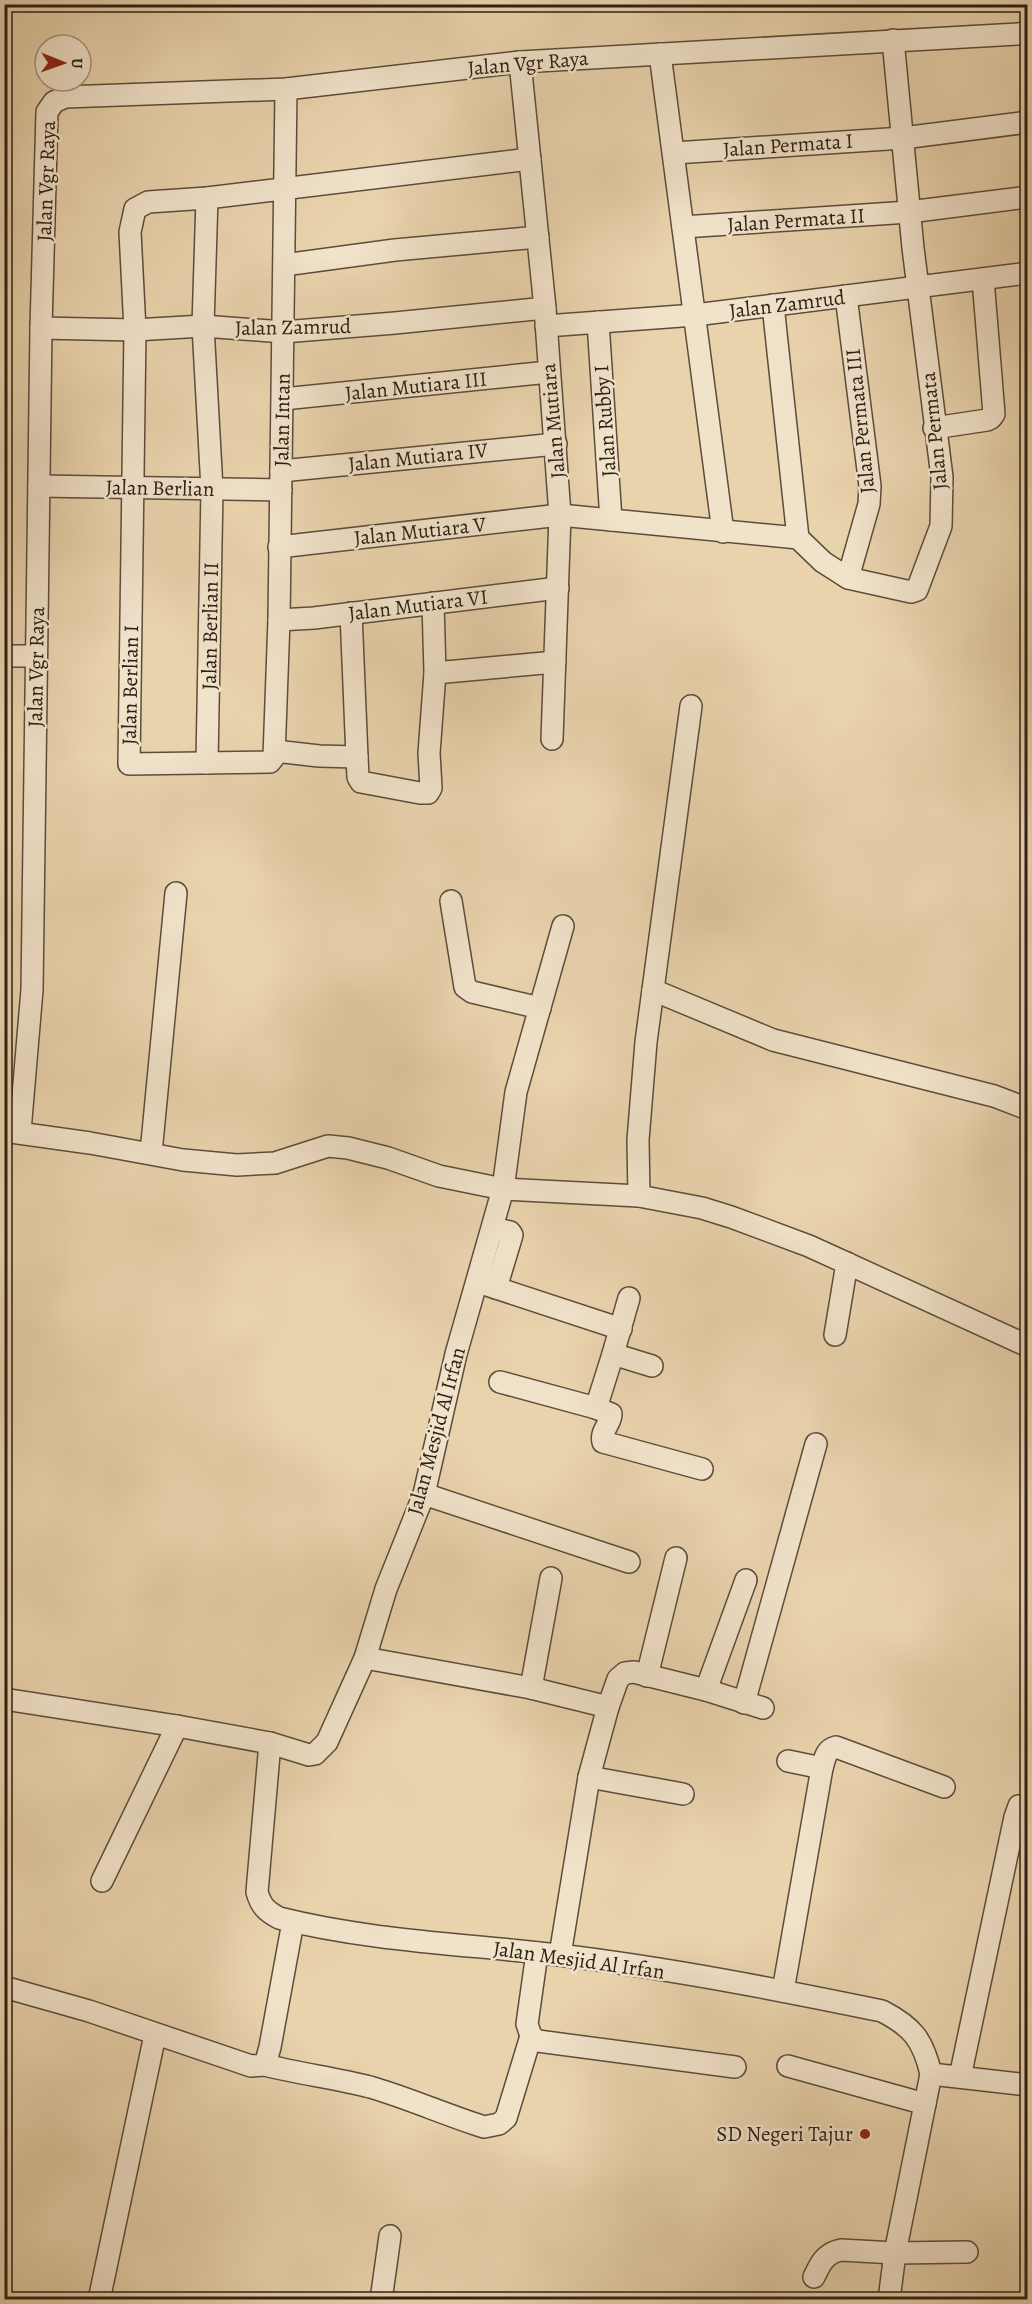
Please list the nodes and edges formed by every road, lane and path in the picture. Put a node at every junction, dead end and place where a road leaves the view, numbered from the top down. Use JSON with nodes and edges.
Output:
{"nodes":[{"id":1,"x":1028,"y":32,"type":"edge"},
{"id":2,"x":893,"y":40,"type":"junction"},
{"id":3,"x":660,"y":54,"type":"junction"},
{"id":4,"x":520,"y":62,"type":"junction"},
{"id":5,"x":286,"y":89,"type":"junction"},
{"id":6,"x":1028,"y":122,"type":"edge"},
{"id":7,"x":903,"y":138,"type":"junction"},
{"id":8,"x":674,"y":153,"type":"junction"},
{"id":9,"x":530,"y":159,"type":"junction"},
{"id":10,"x":285,"y":188,"type":"junction"},
{"id":11,"x":1028,"y":197,"type":"edge"},
{"id":12,"x":207,"y":198,"type":"junction"},
{"id":13,"x":909,"y":212,"type":"junction"},
{"id":14,"x":684,"y":228,"type":"junction"},
{"id":15,"x":538,"y":237,"type":"junction"},
{"id":16,"x":284,"y":265,"type":"junction"},
{"id":17,"x":1028,"y":273,"type":"edge"},
{"id":18,"x":983,"y":279,"type":"junction"},
{"id":19,"x":918,"y":287,"type":"junction"},
{"id":20,"x":846,"y":296,"type":"junction"},
{"id":21,"x":773,"y":305,"type":"junction"},
{"id":22,"x":695,"y":315,"type":"junction"},
{"id":23,"x":546,"y":317,"type":"junction"},
{"id":24,"x":598,"y":322,"type":"junction"},
{"id":25,"x":203,"y":326,"type":"junction"},
{"id":26,"x":41,"y":328,"type":"junction"},
{"id":27,"x":135,"y":330,"type":"junction"},
{"id":28,"x":283,"y":332,"type":"junction"},
{"id":29,"x":549,"y":372,"type":"junction"},
{"id":30,"x":283,"y":399,"type":"junction"},
{"id":31,"x":934,"y":428,"type":"junction"},
{"id":32,"x":556,"y":444,"type":"junction"},
{"id":33,"x":281,"y":480,"type":"junction"},
{"id":34,"x":39,"y":486,"type":"junction"},
{"id":35,"x":133,"y":487,"type":"junction"},
{"id":36,"x":212,"y":489,"type":"junction"},
{"id":37,"x":560,"y":515,"type":"junction"},
{"id":38,"x":611,"y":520,"type":"junction"},
{"id":39,"x":723,"y":532,"type":"junction"},
{"id":40,"x":798,"y":538,"type":"junction"},
{"id":41,"x":279,"y":547,"type":"junction"},
{"id":42,"x":848,"y":578,"type":"junction"},
{"id":43,"x":558,"y":588,"type":"junction"},
{"id":44,"x":433,"y":603,"type":"junction"},
{"id":45,"x":351,"y":613,"type":"junction"},
{"id":46,"x":279,"y":620,"type":"junction"},
{"id":47,"x":4,"y":656,"type":"edge"},
{"id":48,"x":36,"y":656,"type":"junction"},
{"id":49,"x":555,"y":662,"type":"junction"},
{"id":50,"x":435,"y":673,"type":"junction"},
{"id":51,"x":691,"y":706,"type":"dead end"},
{"id":52,"x":552,"y":739,"type":"dead end"},
{"id":53,"x":276,"y":751,"type":"junction"},
{"id":54,"x":357,"y":757,"type":"junction"},
{"id":55,"x":207,"y":763,"type":"junction"},
{"id":56,"x":176,"y":893,"type":"dead end"},
{"id":57,"x":451,"y":901,"type":"dead end"},
{"id":58,"x":563,"y":926,"type":"dead end"},
{"id":59,"x":653,"y":990,"type":"junction"},
{"id":60,"x":540,"y":1008,"type":"junction"},
{"id":61,"x":1028,"y":1109,"type":"edge"},
{"id":62,"x":12,"y":1131,"type":"edge"},
{"id":63,"x":151,"y":1153,"type":"junction"},
{"id":64,"x":503,"y":1190,"type":"junction"},
{"id":65,"x":639,"y":1196,"type":"junction"},
{"id":66,"x":847,"y":1263,"type":"junction"},
{"id":67,"x":487,"y":1285,"type":"junction"},
{"id":68,"x":629,"y":1298,"type":"dead end"},
{"id":69,"x":621,"y":1329,"type":"junction"},
{"id":70,"x":835,"y":1335,"type":"dead end"},
{"id":71,"x":1028,"y":1346,"type":"edge"},
{"id":72,"x":613,"y":1354,"type":"junction"},
{"id":73,"x":652,"y":1366,"type":"dead end"},
{"id":74,"x":500,"y":1382,"type":"dead end"},
{"id":75,"x":596,"y":1408,"type":"junction"},
{"id":76,"x":816,"y":1444,"type":"dead end"},
{"id":77,"x":702,"y":1469,"type":"dead end"},
{"id":78,"x":424,"y":1494,"type":"junction"},
{"id":79,"x":675,"y":1558,"type":"dead end"},
{"id":80,"x":629,"y":1562,"type":"dead end"},
{"id":81,"x":551,"y":1578,"type":"dead end"},
{"id":82,"x":746,"y":1580,"type":"dead end"},
{"id":83,"x":365,"y":1658,"type":"junction"},
{"id":84,"x":647,"y":1676,"type":"junction"},
{"id":85,"x":531,"y":1688,"type":"junction"},
{"id":86,"x":706,"y":1690,"type":"junction"},
{"id":87,"x":4,"y":1699,"type":"edge"},
{"id":88,"x":608,"y":1707,"type":"junction"},
{"id":89,"x":177,"y":1726,"type":"junction"},
{"id":90,"x":270,"y":1743,"type":"junction"},
{"id":91,"x":788,"y":1761,"type":"dead end"},
{"id":92,"x":822,"y":1768,"type":"junction"},
{"id":93,"x":589,"y":1777,"type":"junction"},
{"id":94,"x":944,"y":1787,"type":"dead end"},
{"id":95,"x":683,"y":1794,"type":"dead end"},
{"id":96,"x":1028,"y":1805,"type":"edge"},
{"id":97,"x":102,"y":1881,"type":"dead end"},
{"id":98,"x":293,"y":1922,"type":"junction"},
{"id":99,"x":537,"y":1953,"type":"junction"},
{"id":100,"x":560,"y":1955,"type":"junction"},
{"id":101,"x":4,"y":1987,"type":"edge"},
{"id":102,"x":783,"y":1991,"type":"junction"},
{"id":103,"x":155,"y":2035,"type":"junction"},
{"id":104,"x":531,"y":2036,"type":"junction"},
{"id":105,"x":265,"y":2065,"type":"junction"},
{"id":106,"x":788,"y":2066,"type":"dead end"},
{"id":107,"x":735,"y":2067,"type":"dead end"},
{"id":108,"x":932,"y":2074,"type":"junction"},
{"id":109,"x":960,"y":2076,"type":"junction"},
{"id":110,"x":1028,"y":2085,"type":"edge"},
{"id":111,"x":926,"y":2104,"type":"junction"},
{"id":112,"x":390,"y":2236,"type":"dead end"},
{"id":113,"x":967,"y":2252,"type":"dead end"},
{"id":114,"x":895,"y":2253,"type":"junction"},
{"id":115,"x":814,"y":2277,"type":"dead end"},
{"id":116,"x":99,"y":2300,"type":"edge"},
{"id":117,"x":381,"y":2300,"type":"edge"},
{"id":118,"x":889,"y":2300,"type":"edge"}],
"edges":[{"from":1,"to":2,"type":"street","name":"Jalan Vgr Raya"},
{"from":2,"to":3,"type":"street","name":"Jalan Vgr Raya"},
{"from":2,"to":7,"type":"street","name":"Jalan Permata"},
{"from":3,"to":4,"type":"street","name":"Jalan Vgr Raya"},
{"from":3,"to":8,"type":"street"},
{"from":4,"to":5,"type":"street","name":"Jalan Vgr Raya"},
{"from":4,"to":9,"type":"street","name":"Jalan Mutiara"},
{"from":5,"to":10,"type":"street","name":"Jalan Intan"},
{"from":5,"to":26,"type":"street","name":"Jalan Vgr Raya"},
{"from":6,"to":7,"type":"street","name":"Jalan Permata I"},
{"from":7,"to":8,"type":"street","name":"Jalan Permata I"},
{"from":7,"to":13,"type":"street","name":"Jalan Permata"},
{"from":8,"to":14,"type":"street"},
{"from":9,"to":10,"type":"street"},
{"from":9,"to":15,"type":"street","name":"Jalan Mutiara"},
{"from":10,"to":12,"type":"street"},
{"from":10,"to":16,"type":"street","name":"Jalan Intan"},
{"from":11,"to":13,"type":"street","name":"Jalan Permata II"},
{"from":12,"to":25,"type":"street","name":"Jalan Berlian II"},
{"from":12,"to":27,"type":"street"},
{"from":13,"to":14,"type":"street","name":"Jalan Permata II"},
{"from":13,"to":19,"type":"street","name":"Jalan Permata"},
{"from":14,"to":22,"type":"street"},
{"from":15,"to":16,"type":"street"},
{"from":15,"to":23,"type":"street","name":"Jalan Mutiara"},
{"from":16,"to":28,"type":"street","name":"Jalan Intan"},
{"from":17,"to":18,"type":"street","name":"Jalan Zamrud"},
{"from":18,"to":19,"type":"street","name":"Jalan Zamrud"},
{"from":18,"to":31,"type":"street"},
{"from":19,"to":20,"type":"street","name":"Jalan Zamrud"},
{"from":19,"to":31,"type":"street","name":"Jalan Permata"},
{"from":20,"to":21,"type":"street","name":"Jalan Zamrud"},
{"from":20,"to":42,"type":"street","name":"Jalan Permata III"},
{"from":21,"to":22,"type":"street","name":"Jalan Zamrud"},
{"from":21,"to":40,"type":"street"},
{"from":22,"to":24,"type":"street","name":"Jalan Zamrud"},
{"from":22,"to":39,"type":"street"},
{"from":23,"to":24,"type":"street","name":"Jalan Zamrud"},
{"from":23,"to":28,"type":"street","name":"Jalan Zamrud"},
{"from":23,"to":29,"type":"street","name":"Jalan Mutiara"},
{"from":24,"to":38,"type":"street","name":"Jalan Rubby I"},
{"from":25,"to":27,"type":"street","name":"Jalan Zamrud"},
{"from":25,"to":28,"type":"street","name":"Jalan Zamrud"},
{"from":25,"to":36,"type":"street","name":"Jalan Berlian II"},
{"from":26,"to":27,"type":"street","name":"Jalan Zamrud"},
{"from":26,"to":34,"type":"street","name":"Jalan Vgr Raya"},
{"from":27,"to":35,"type":"street"},
{"from":28,"to":30,"type":"street","name":"Jalan Intan"},
{"from":29,"to":30,"type":"street","name":"Jalan Mutiara III"},
{"from":29,"to":32,"type":"street","name":"Jalan Mutiara"},
{"from":30,"to":33,"type":"street","name":"Jalan Intan"},
{"from":31,"to":42,"type":"street","name":"Jalan Permata"},
{"from":32,"to":33,"type":"street","name":"Jalan Mutiara IV"},
{"from":32,"to":37,"type":"street","name":"Jalan Mutiara"},
{"from":33,"to":36,"type":"street","name":"Jalan Berlian"},
{"from":33,"to":41,"type":"street","name":"Jalan Intan"},
{"from":34,"to":35,"type":"street","name":"Jalan Berlian"},
{"from":34,"to":48,"type":"street","name":"Jalan Vgr Raya"},
{"from":35,"to":36,"type":"street","name":"Jalan Berlian"},
{"from":35,"to":55,"type":"street","name":"Jalan Berlian I"},
{"from":36,"to":55,"type":"street","name":"Jalan Berlian II"},
{"from":37,"to":38,"type":"street"},
{"from":37,"to":41,"type":"street","name":"Jalan Mutiara V"},
{"from":37,"to":43,"type":"street","name":"Jalan Mutiara"},
{"from":38,"to":39,"type":"street"},
{"from":39,"to":40,"type":"street"},
{"from":40,"to":42,"type":"street","name":"Jalan Permata"},
{"from":41,"to":46,"type":"street","name":"Jalan Intan"},
{"from":43,"to":44,"type":"street","name":"Jalan Mutiara VI"},
{"from":43,"to":49,"type":"street","name":"Jalan Mutiara"},
{"from":44,"to":45,"type":"street","name":"Jalan Mutiara VI"},
{"from":44,"to":50,"type":"street"},
{"from":45,"to":46,"type":"street","name":"Jalan Mutiara VI"},
{"from":45,"to":54,"type":"street"},
{"from":46,"to":53,"type":"street","name":"Jalan Intan"},
{"from":47,"to":48,"type":"street"},
{"from":48,"to":62,"type":"street","name":"Jalan Vgr Raya"},
{"from":49,"to":50,"type":"street"},
{"from":49,"to":52,"type":"street","name":"Jalan Mutiara"},
{"from":50,"to":54,"type":"street"},
{"from":51,"to":59,"type":"street"},
{"from":53,"to":54,"type":"street"},
{"from":53,"to":55,"type":"street","name":"Jalan Berlian I"},
{"from":56,"to":63,"type":"street"},
{"from":57,"to":60,"type":"street"},
{"from":58,"to":60,"type":"street","name":"Jalan Mesjid Al Irfan"},
{"from":59,"to":61,"type":"street"},
{"from":59,"to":65,"type":"street"},
{"from":60,"to":64,"type":"street","name":"Jalan Mesjid Al Irfan"},
{"from":62,"to":63,"type":"street"},
{"from":63,"to":64,"type":"street"},
{"from":64,"to":65,"type":"street"},
{"from":64,"to":67,"type":"street","name":"Jalan Mesjid Al Irfan"},
{"from":65,"to":66,"type":"street"},
{"from":66,"to":70,"type":"street"},
{"from":66,"to":71,"type":"street"},
{"from":67,"to":69,"type":"street"},
{"from":67,"to":78,"type":"street","name":"Jalan Mesjid Al Irfan"},
{"from":68,"to":69,"type":"street"},
{"from":69,"to":72,"type":"street"},
{"from":72,"to":73,"type":"street"},
{"from":72,"to":75,"type":"street"},
{"from":74,"to":75,"type":"street"},
{"from":75,"to":77,"type":"street"},
{"from":76,"to":86,"type":"street"},
{"from":78,"to":80,"type":"street"},
{"from":78,"to":83,"type":"street","name":"Jalan Mesjid Al Irfan"},
{"from":79,"to":84,"type":"street"},
{"from":81,"to":85,"type":"street"},
{"from":82,"to":86,"type":"street"},
{"from":83,"to":85,"type":"street"},
{"from":83,"to":90,"type":"street","name":"Jalan Mesjid Al Irfan"},
{"from":84,"to":86,"type":"street"},
{"from":84,"to":88,"type":"street"},
{"from":85,"to":88,"type":"street"},
{"from":87,"to":89,"type":"street","name":"Jalan Mesjid Al Irfan"},
{"from":88,"to":93,"type":"street"},
{"from":89,"to":90,"type":"street","name":"Jalan Mesjid Al Irfan"},
{"from":89,"to":97,"type":"street"},
{"from":90,"to":98,"type":"street","name":"Jalan Mesjid Al Irfan"},
{"from":91,"to":92,"type":"street"},
{"from":92,"to":94,"type":"street"},
{"from":92,"to":102,"type":"street"},
{"from":93,"to":95,"type":"street"},
{"from":93,"to":100,"type":"street"},
{"from":96,"to":109,"type":"street"},
{"from":98,"to":99,"type":"street","name":"Jalan Mesjid Al Irfan"},
{"from":98,"to":105,"type":"street"},
{"from":99,"to":100,"type":"street","name":"Jalan Mesjid Al Irfan"},
{"from":99,"to":104,"type":"street"},
{"from":100,"to":102,"type":"street","name":"Jalan Mesjid Al Irfan"},
{"from":101,"to":103,"type":"street"},
{"from":102,"to":108,"type":"street","name":"Jalan Mesjid Al Irfan"},
{"from":103,"to":105,"type":"street"},
{"from":103,"to":116,"type":"street"},
{"from":104,"to":105,"type":"street"},
{"from":104,"to":107,"type":"street"},
{"from":106,"to":111,"type":"street"},
{"from":108,"to":109,"type":"street"},
{"from":108,"to":111,"type":"street"},
{"from":109,"to":110,"type":"street"},
{"from":111,"to":114,"type":"street"},
{"from":112,"to":117,"type":"street"},
{"from":113,"to":114,"type":"street"},
{"from":114,"to":115,"type":"street"},
{"from":114,"to":118,"type":"street"}]}
